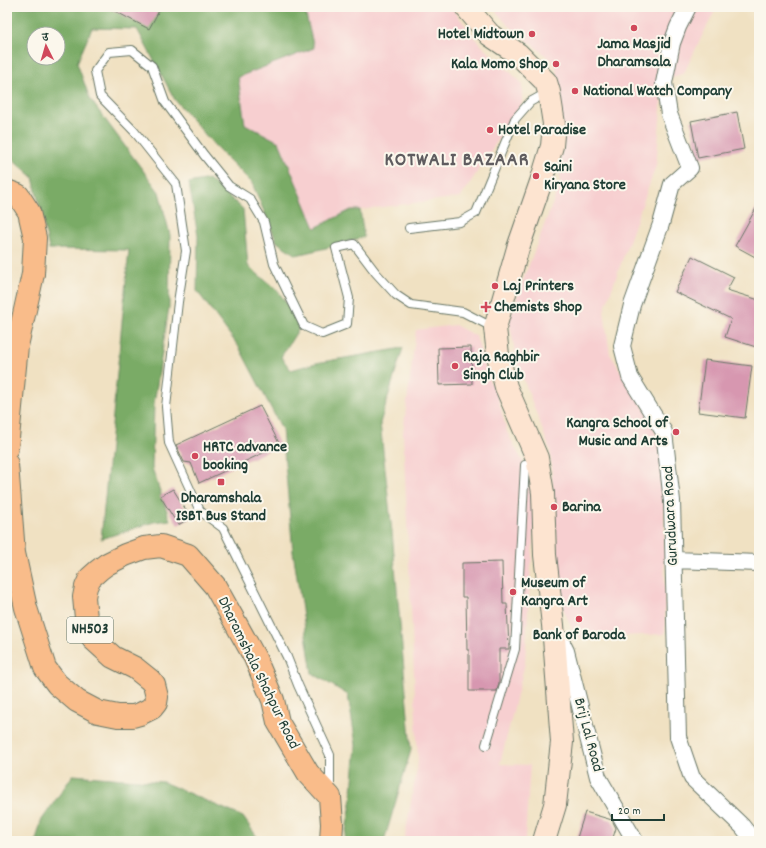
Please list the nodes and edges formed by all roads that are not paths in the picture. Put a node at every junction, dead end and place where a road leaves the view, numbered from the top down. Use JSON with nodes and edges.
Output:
{"nodes":[{"id":1,"x":466,"y":7,"type":"edge"},
{"id":2,"x":688,"y":7,"type":"edge"},
{"id":3,"x":549,"y":92,"type":"junction"},
{"id":4,"x":7,"y":191,"type":"edge"},
{"id":5,"x":409,"y":228,"type":"dead end"},
{"id":6,"x":495,"y":328,"type":"junction"},
{"id":7,"x":7,"y":448,"type":"edge"},
{"id":8,"x":7,"y":464,"type":"edge"},
{"id":9,"x":524,"y":465,"type":"dead end"},
{"id":10,"x":674,"y":560,"type":"junction"},
{"id":11,"x":759,"y":563,"type":"edge"},
{"id":12,"x":553,"y":624,"type":"junction"},
{"id":13,"x":486,"y":745,"type":"dead end"},
{"id":14,"x":330,"y":797,"type":"junction"},
{"id":15,"x":331,"y":841,"type":"edge"},
{"id":16,"x":544,"y":841,"type":"edge"},
{"id":17,"x":635,"y":841,"type":"edge"},
{"id":18,"x":754,"y":841,"type":"edge"}],
"edges":[{"from":1,"to":3,"type":"main road"},
{"from":2,"to":10,"type":"street","name":"Gurudwara Road"},
{"from":3,"to":5,"type":"lane"},
{"from":3,"to":6,"type":"main road"},
{"from":4,"to":7,"type":"main road"},
{"from":6,"to":12,"type":"main road"},
{"from":6,"to":14,"type":"lane"},
{"from":8,"to":14,"type":"main road","name":"Dharamshala Shahpur Road","number":"NH503"},
{"from":9,"to":13,"type":"lane"},
{"from":10,"to":11,"type":"street"},
{"from":10,"to":18,"type":"street","name":"Gurudwara Road"},
{"from":12,"to":16,"type":"main road"},
{"from":12,"to":17,"type":"street","name":"Brij Lal Road"},
{"from":14,"to":15,"type":"main road"}]}
